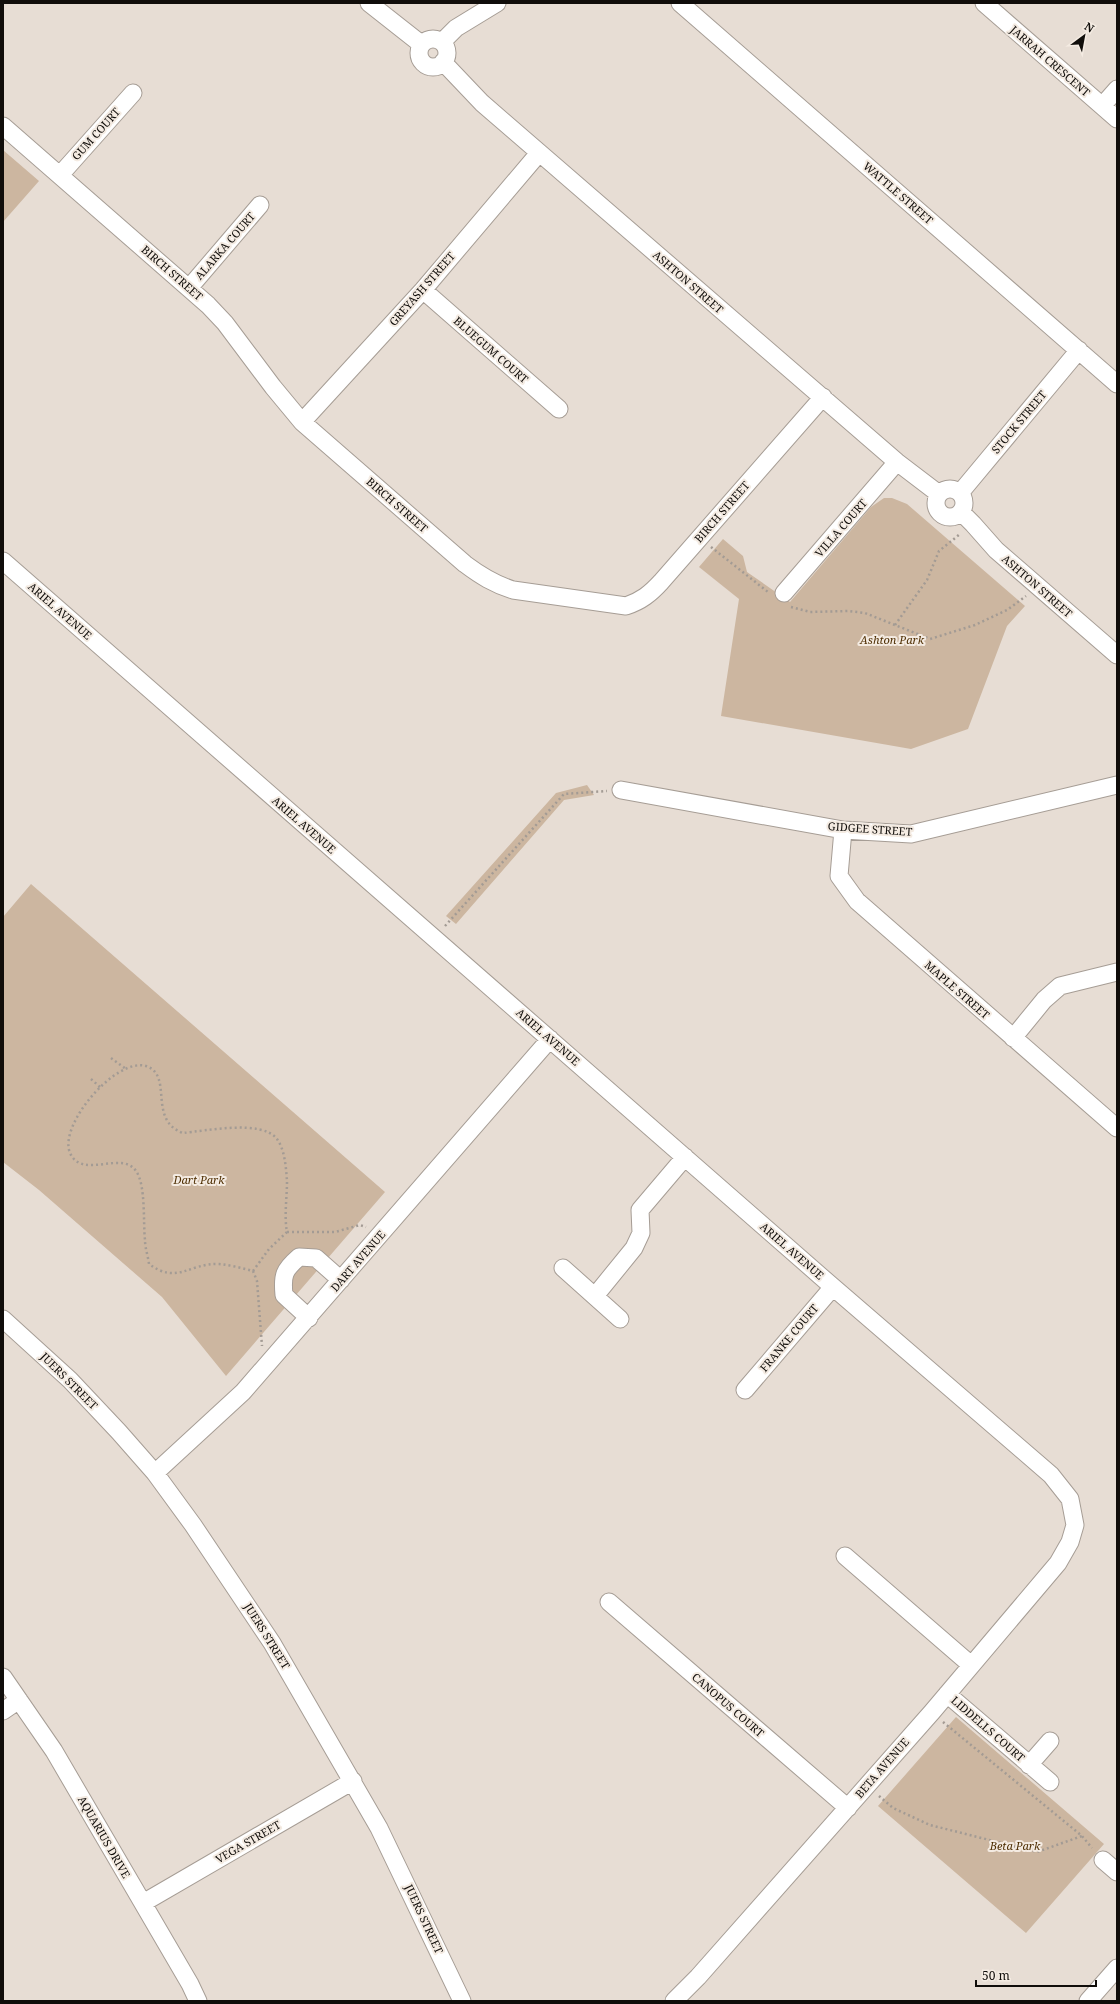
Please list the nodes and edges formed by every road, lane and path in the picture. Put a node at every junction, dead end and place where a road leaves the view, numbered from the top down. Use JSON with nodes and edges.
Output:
{"nodes":[{"id":1,"x":368,"y":3,"type":"edge"},
{"id":2,"x":497,"y":3,"type":"edge"},
{"id":3,"x":680,"y":3,"type":"edge"},
{"id":4,"x":984,"y":3,"type":"edge"},
{"id":5,"x":442,"y":42,"type":"junction"},
{"id":6,"x":421,"y":44,"type":"junction"},
{"id":7,"x":443,"y":62,"type":"junction"},
{"id":8,"x":1117,"y":89,"type":"edge"},
{"id":9,"x":133,"y":93,"type":"dead end"},
{"id":10,"x":1102,"y":106,"type":"junction"},
{"id":11,"x":1117,"y":119,"type":"edge"},
{"id":12,"x":3,"y":126,"type":"edge"},
{"id":13,"x":539,"y":153,"type":"junction"},
{"id":14,"x":60,"y":175,"type":"junction"},
{"id":15,"x":260,"y":205,"type":"dead end"},
{"id":16,"x":190,"y":288,"type":"junction"},
{"id":17,"x":422,"y":290,"type":"junction"},
{"id":18,"x":1079,"y":350,"type":"junction"},
{"id":19,"x":1117,"y":384,"type":"edge"},
{"id":20,"x":823,"y":397,"type":"junction"},
{"id":21,"x":559,"y":409,"type":"dead end"},
{"id":22,"x":302,"y":422,"type":"junction"},
{"id":23,"x":897,"y":462,"type":"junction"},
{"id":24,"x":960,"y":493,"type":"junction"},
{"id":25,"x":939,"y":494,"type":"junction"},
{"id":26,"x":961,"y":512,"type":"junction"},
{"id":27,"x":973,"y":524,"type":"junction"},
{"id":28,"x":700,"y":538,"type":"junction"},
{"id":29,"x":3,"y":561,"type":"edge"},
{"id":30,"x":1039,"y":587,"type":"junction"},
{"id":31,"x":782,"y":599,"type":"junction"},
{"id":32,"x":895,"y":625,"type":"junction"},
{"id":33,"x":1117,"y":655,"type":"edge"},
{"id":34,"x":1117,"y":786,"type":"edge"},
{"id":35,"x":621,"y":790,"type":"joint"},
{"id":36,"x":843,"y":830,"type":"junction"},
{"id":37,"x":434,"y":938,"type":"junction"},
{"id":38,"x":1117,"y":972,"type":"edge"},
{"id":39,"x":1013,"y":1038,"type":"junction"},
{"id":40,"x":550,"y":1039,"type":"junction"},
{"id":41,"x":111,"y":1058,"type":"dead end"},
{"id":42,"x":126,"y":1069,"type":"junction"},
{"id":43,"x":91,"y":1079,"type":"dead end"},
{"id":44,"x":100,"y":1087,"type":"junction"},
{"id":45,"x":1117,"y":1128,"type":"edge"},
{"id":46,"x":685,"y":1157,"type":"junction"},
{"id":47,"x":288,"y":1232,"type":"junction"},
{"id":48,"x":380,"y":1236,"type":"junction"},
{"id":49,"x":563,"y":1268,"type":"dead end"},
{"id":50,"x":253,"y":1270,"type":"junction"},
{"id":51,"x":341,"y":1280,"type":"junction"},
{"id":52,"x":833,"y":1287,"type":"junction"},
{"id":53,"x":595,"y":1296,"type":"junction"},
{"id":54,"x":309,"y":1318,"type":"junction"},
{"id":55,"x":620,"y":1319,"type":"dead end"},
{"id":56,"x":3,"y":1320,"type":"edge"},
{"id":57,"x":264,"y":1368,"type":"junction"},
{"id":58,"x":745,"y":1390,"type":"dead end"},
{"id":59,"x":155,"y":1473,"type":"junction"},
{"id":60,"x":1075,"y":1525,"type":"joint"},
{"id":61,"x":845,"y":1556,"type":"dead end"},
{"id":62,"x":609,"y":1602,"type":"dead end"},
{"id":63,"x":971,"y":1665,"type":"junction"},
{"id":64,"x":3,"y":1677,"type":"edge"},
{"id":65,"x":947,"y":1694,"type":"junction"},
{"id":66,"x":19,"y":1700,"type":"junction"},
{"id":67,"x":3,"y":1711,"type":"edge"},
{"id":68,"x":932,"y":1712,"type":"junction"},
{"id":69,"x":1050,"y":1741,"type":"dead end"},
{"id":70,"x":1029,"y":1765,"type":"junction"},
{"id":71,"x":353,"y":1781,"type":"junction"},
{"id":72,"x":1050,"y":1782,"type":"dead end"},
{"id":73,"x":867,"y":1785,"type":"junction"},
{"id":74,"x":848,"y":1808,"type":"junction"},
{"id":75,"x":1082,"y":1836,"type":"junction"},
{"id":76,"x":1103,"y":1860,"type":"joint"},
{"id":77,"x":1117,"y":1872,"type":"edge"},
{"id":78,"x":143,"y":1903,"type":"junction"},
{"id":79,"x":1117,"y":1968,"type":"edge"},
{"id":80,"x":198,"y":2001,"type":"edge"},
{"id":81,"x":462,"y":2001,"type":"edge"},
{"id":82,"x":674,"y":2001,"type":"edge"},
{"id":83,"x":1088,"y":2001,"type":"edge"}],
"edges":[{"from":1,"to":6,"type":"street"},
{"from":2,"to":5,"type":"street"},
{"from":3,"to":18,"type":"street","name":"WATTLE STREET"},
{"from":4,"to":10,"type":"street","name":"JARRAH CRESCENT"},
{"from":5,"to":6,"type":"street"},
{"from":5,"to":7,"type":"street"},
{"from":6,"to":7,"type":"street"},
{"from":7,"to":13,"type":"street","name":"ASHTON STREET"},
{"from":8,"to":10,"type":"street"},
{"from":9,"to":14,"type":"street","name":"GUM COURT"},
{"from":10,"to":11,"type":"street","name":"JARRAH CRESCENT"},
{"from":12,"to":14,"type":"street","name":"BIRCH STREET"},
{"from":13,"to":17,"type":"street","name":"GREYASH STREET"},
{"from":13,"to":20,"type":"street","name":"ASHTON STREET"},
{"from":14,"to":16,"type":"street","name":"BIRCH STREET"},
{"from":15,"to":16,"type":"street","name":"ALARKA COURT"},
{"from":16,"to":22,"type":"street","name":"BIRCH STREET"},
{"from":17,"to":21,"type":"street","name":"BLUEGUM COURT"},
{"from":17,"to":22,"type":"street","name":"GREYASH STREET"},
{"from":18,"to":19,"type":"street","name":"WATTLE STREET"},
{"from":18,"to":24,"type":"street","name":"STOCK STREET"},
{"from":20,"to":23,"type":"street","name":"ASHTON STREET"},
{"from":20,"to":28,"type":"street","name":"BIRCH STREET"},
{"from":22,"to":28,"type":"street","name":"BIRCH STREET"},
{"from":23,"to":25,"type":"street","name":"ASHTON STREET"},
{"from":23,"to":31,"type":"street","name":"VILLA COURT"},
{"from":24,"to":25,"type":"street"},
{"from":24,"to":26,"type":"street"},
{"from":25,"to":26,"type":"street"},
{"from":26,"to":27,"type":"street","name":"ASHTON STREET"},
{"from":27,"to":30,"type":"street","name":"ASHTON STREET"},
{"from":27,"to":32,"type":"path"},
{"from":28,"to":31,"type":"path"},
{"from":29,"to":37,"type":"street","name":"ARIEL AVENUE"},
{"from":30,"to":32,"type":"path"},
{"from":30,"to":33,"type":"street","name":"ASHTON STREET"},
{"from":31,"to":32,"type":"path"},
{"from":34,"to":36,"type":"street","name":"GIDGEE STREET"},
{"from":35,"to":36,"type":"street","name":"GIDGEE STREET"},
{"from":35,"to":37,"type":"path"},
{"from":36,"to":39,"type":"street","name":"MAPLE STREET"},
{"from":37,"to":40,"type":"street","name":"ARIEL AVENUE"},
{"from":38,"to":39,"type":"street"},
{"from":39,"to":45,"type":"street","name":"MAPLE STREET"},
{"from":40,"to":46,"type":"street","name":"ARIEL AVENUE"},
{"from":40,"to":48,"type":"street","name":"DART AVENUE"},
{"from":41,"to":42,"type":"path"},
{"from":42,"to":44,"type":"path"},
{"from":42,"to":47,"type":"path"},
{"from":43,"to":44,"type":"path"},
{"from":44,"to":50,"type":"path"},
{"from":46,"to":52,"type":"street","name":"ARIEL AVENUE"},
{"from":46,"to":53,"type":"street"},
{"from":47,"to":48,"type":"path"},
{"from":47,"to":50,"type":"path"},
{"from":48,"to":51,"type":"street","name":"DART AVENUE"},
{"from":49,"to":53,"type":"street"},
{"from":50,"to":57,"type":"path"},
{"from":51,"to":54,"type":"street","name":"DART AVENUE"},
{"from":51,"to":54,"type":"street"},
{"from":52,"to":58,"type":"street","name":"FRANKE COURT"},
{"from":52,"to":60,"type":"street","name":"ARIEL AVENUE"},
{"from":53,"to":55,"type":"street"},
{"from":54,"to":57,"type":"street","name":"DART AVENUE"},
{"from":56,"to":59,"type":"street","name":"JUERS STREET"},
{"from":57,"to":59,"type":"street","name":"DART AVENUE"},
{"from":59,"to":71,"type":"street","name":"JUERS STREET"},
{"from":60,"to":63,"type":"street","name":"BETA AVENUE"},
{"from":61,"to":63,"type":"street"},
{"from":62,"to":74,"type":"street","name":"CANOPUS COURT"},
{"from":63,"to":65,"type":"street","name":"BETA AVENUE"},
{"from":64,"to":66,"type":"street","name":"AQUARIUS DRIVE"},
{"from":65,"to":68,"type":"street","name":"BETA AVENUE"},
{"from":65,"to":70,"type":"street","name":"LIDDELLS COURT"},
{"from":66,"to":67,"type":"street"},
{"from":66,"to":78,"type":"street","name":"AQUARIUS DRIVE"},
{"from":68,"to":73,"type":"street","name":"BETA AVENUE"},
{"from":68,"to":75,"type":"path"},
{"from":69,"to":70,"type":"street","name":"LIDDELLS COURT"},
{"from":70,"to":72,"type":"street","name":"LIDDELLS COURT"},
{"from":71,"to":78,"type":"street","name":"VEGA STREET"},
{"from":71,"to":81,"type":"street","name":"JUERS STREET"},
{"from":73,"to":74,"type":"street","name":"BETA AVENUE"},
{"from":73,"to":75,"type":"path"},
{"from":74,"to":82,"type":"street","name":"BETA AVENUE"},
{"from":75,"to":76,"type":"path"},
{"from":76,"to":77,"type":"street"},
{"from":78,"to":80,"type":"street","name":"AQUARIUS DRIVE"},
{"from":79,"to":83,"type":"street"}]}
